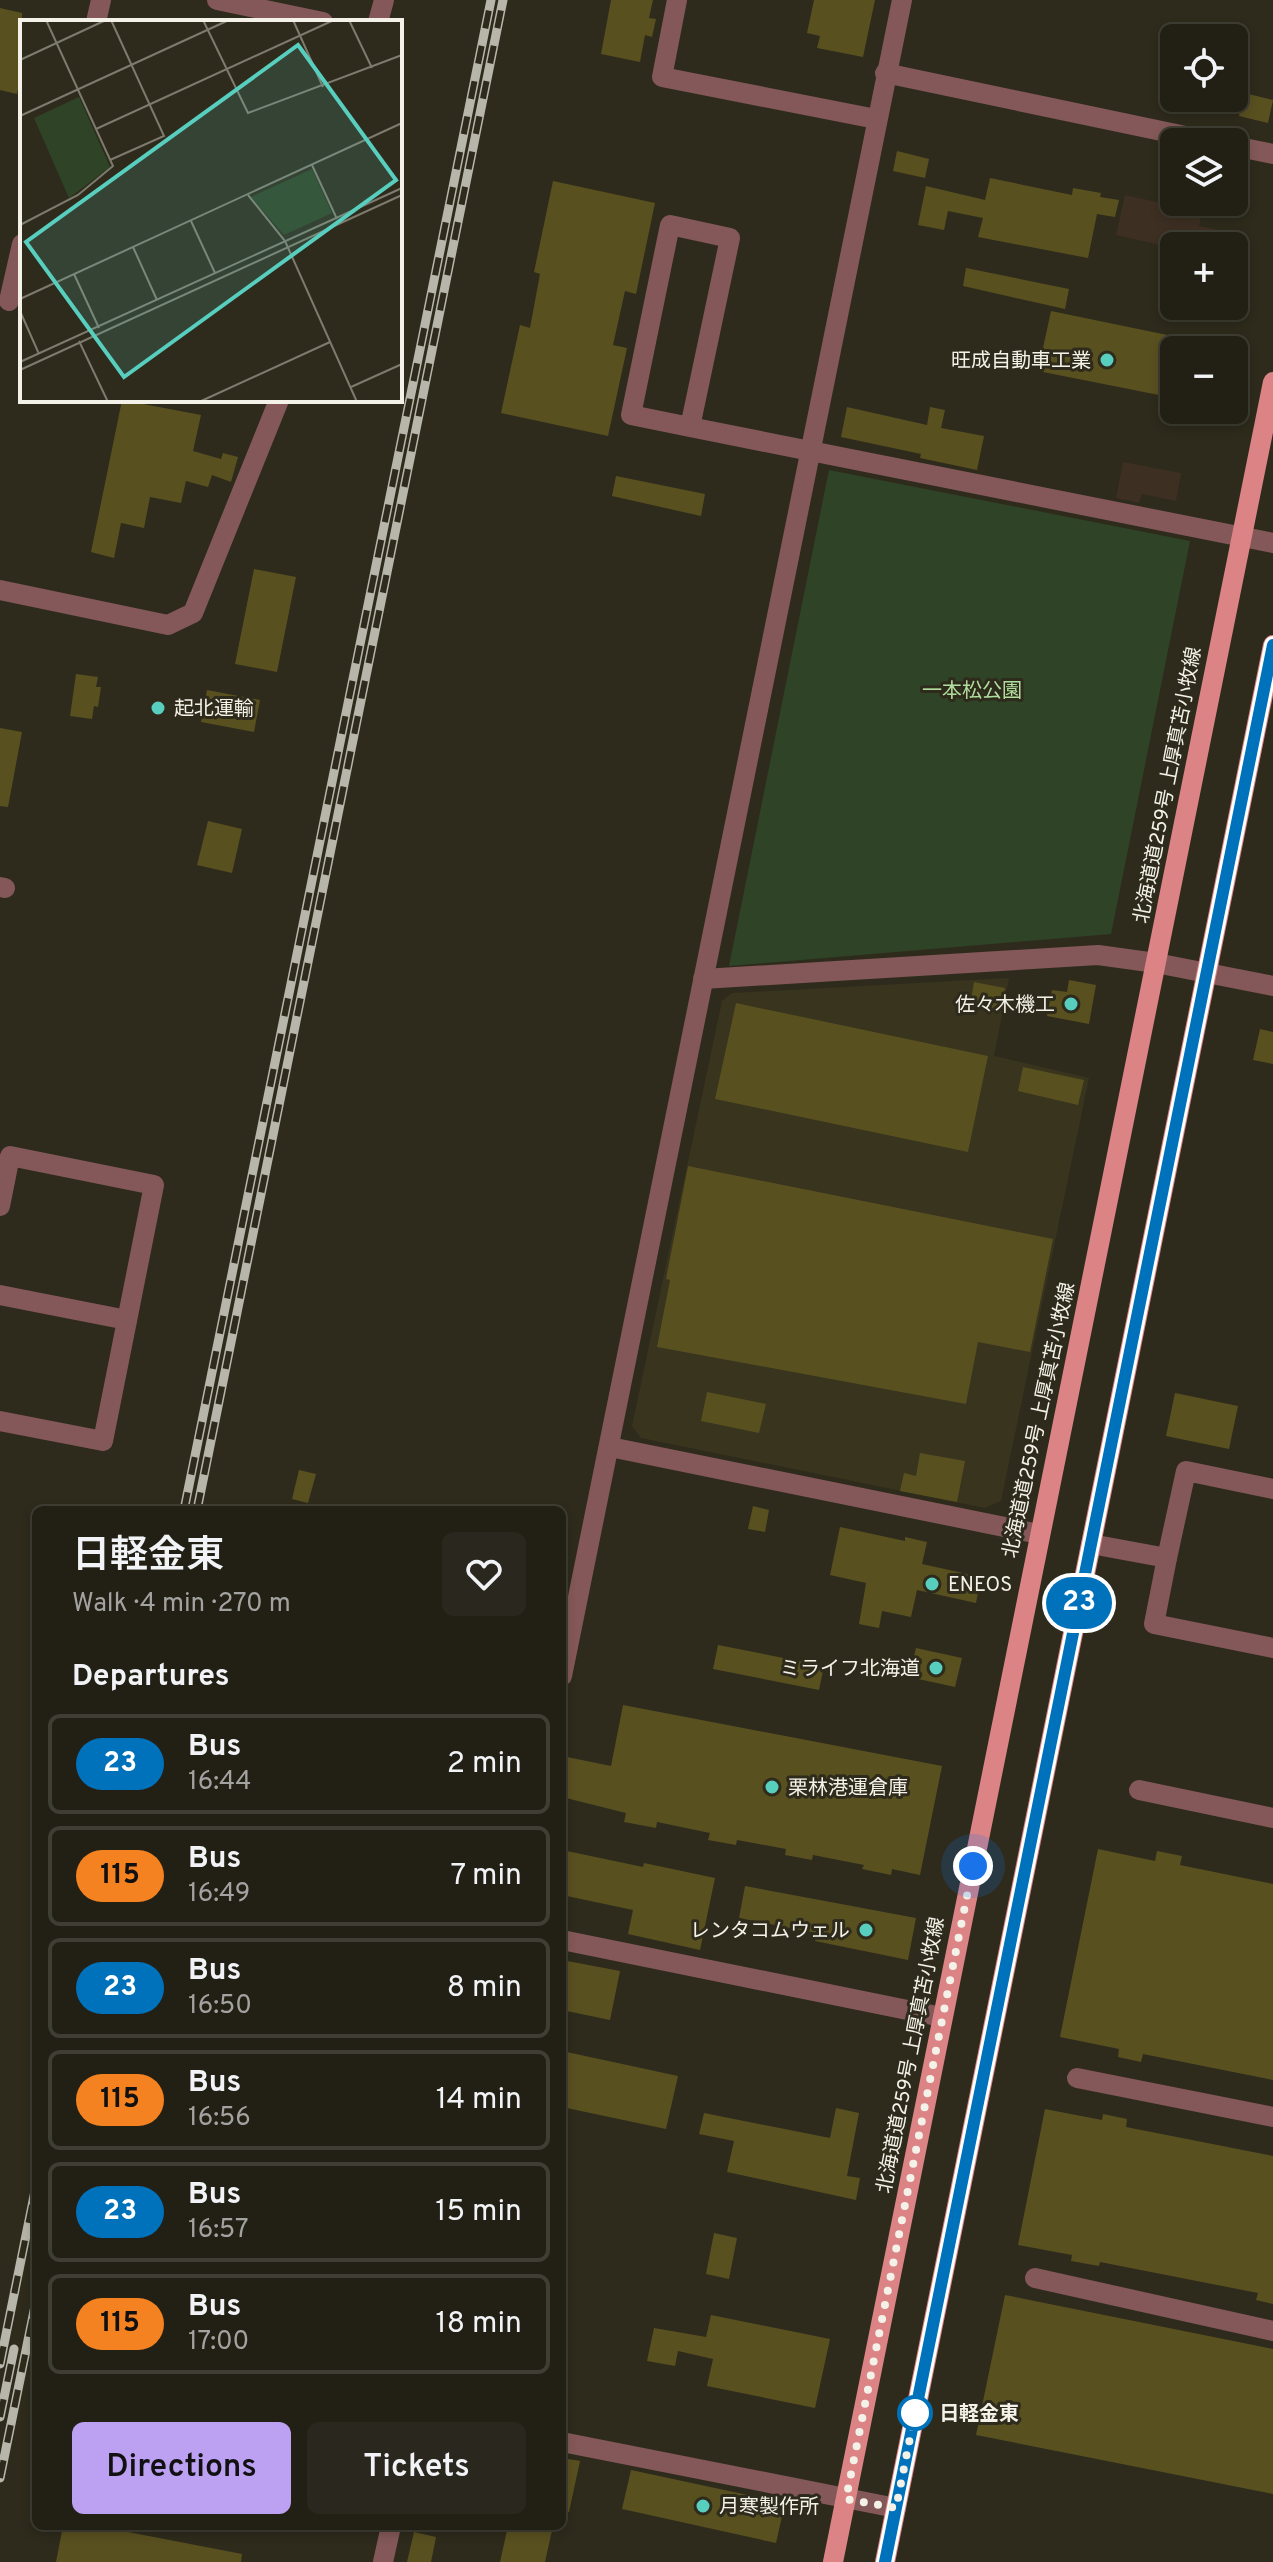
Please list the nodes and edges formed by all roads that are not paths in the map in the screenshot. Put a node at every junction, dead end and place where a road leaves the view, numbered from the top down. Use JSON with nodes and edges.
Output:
{"nodes":[{"id":1,"x":101,"y":0,"type":"edge"},
{"id":2,"x":217,"y":0,"type":"edge"},
{"id":3,"x":384,"y":0,"type":"edge"},
{"id":4,"x":677,"y":0,"type":"edge"},
{"id":5,"x":902,"y":0,"type":"edge"},
{"id":6,"x":96,"y":20,"type":"edge"},
{"id":7,"x":313,"y":20,"type":"edge"},
{"id":8,"x":379,"y":20,"type":"edge"},
{"id":9,"x":885,"y":73,"type":"junction"},
{"id":10,"x":876,"y":119,"type":"junction"},
{"id":11,"x":1160,"y":131,"type":"edge"},
{"id":12,"x":1248,"y":149,"type":"edge"},
{"id":13,"x":1273,"y":154,"type":"edge"},
{"id":14,"x":20,"y":253,"type":"edge"},
{"id":15,"x":9,"y":301,"type":"dead end"},
{"id":16,"x":1273,"y":382,"type":"edge"},
{"id":17,"x":278,"y":402,"type":"edge"},
{"id":18,"x":690,"y":427,"type":"junction"},
{"id":19,"x":809,"y":451,"type":"junction"},
{"id":20,"x":1242,"y":537,"type":"junction"},
{"id":21,"x":1273,"y":543,"type":"edge"},
{"id":22,"x":0,"y":590,"type":"edge"},
{"id":23,"x":1273,"y":645,"type":"edge"},
{"id":24,"x":1156,"y":963,"type":"junction"},
{"id":25,"x":1205,"y":972,"type":"junction"},
{"id":26,"x":703,"y":979,"type":"junction"},
{"id":27,"x":1273,"y":986,"type":"edge"},
{"id":28,"x":0,"y":1206,"type":"edge"},
{"id":29,"x":0,"y":1295,"type":"edge"},
{"id":30,"x":127,"y":1320,"type":"junction"},
{"id":31,"x":0,"y":1421,"type":"edge"},
{"id":32,"x":610,"y":1447,"type":"junction"},
{"id":33,"x":1273,"y":1489,"type":"edge"},
{"id":34,"x":1039,"y":1534,"type":"junction"},
{"id":35,"x":1091,"y":1544,"type":"junction"},
{"id":36,"x":1167,"y":1558,"type":"junction"},
{"id":37,"x":1273,"y":1648,"type":"edge"},
{"id":38,"x":566,"y":1657,"type":"edge"},
{"id":39,"x":1139,"y":1790,"type":"dead end"},
{"id":40,"x":1273,"y":1818,"type":"edge"},
{"id":41,"x":566,"y":1941,"type":"edge"},
{"id":42,"x":942,"y":2017,"type":"junction"},
{"id":43,"x":1077,"y":2078,"type":"dead end"},
{"id":44,"x":1273,"y":2117,"type":"edge"},
{"id":45,"x":1035,"y":2278,"type":"dead end"},
{"id":46,"x":1273,"y":2331,"type":"edge"},
{"id":47,"x":566,"y":2443,"type":"edge"},
{"id":48,"x":846,"y":2499,"type":"junction"},
{"id":49,"x":896,"y":2508,"type":"junction"},
{"id":50,"x":389,"y":2530,"type":"edge"},
{"id":51,"x":383,"y":2562,"type":"edge"},
{"id":52,"x":833,"y":2562,"type":"edge"},
{"id":53,"x":885,"y":2562,"type":"edge"}],
"edges":[{"from":1,"to":6,"type":"street"},
{"from":2,"to":7,"type":"street"},
{"from":3,"to":8,"type":"street"},
{"from":4,"to":10,"type":"street"},
{"from":5,"to":9,"type":"street"},
{"from":9,"to":10,"type":"street"},
{"from":9,"to":11,"type":"street"},
{"from":10,"to":19,"type":"street"},
{"from":12,"to":13,"type":"street"},
{"from":14,"to":15,"type":"street"},
{"from":16,"to":20,"type":"main road","name":"北海道道259号 上厚真苫小牧線"},
{"from":17,"to":22,"type":"street"},
{"from":18,"to":18,"type":"street"},
{"from":18,"to":19,"type":"street"},
{"from":19,"to":20,"type":"street"},
{"from":19,"to":26,"type":"street"},
{"from":20,"to":21,"type":"street"},
{"from":20,"to":24,"type":"main road","name":"北海道道259号 上厚真苫小牧線"},
{"from":23,"to":25,"type":"main road"},
{"from":24,"to":25,"type":"street"},
{"from":24,"to":26,"type":"street"},
{"from":24,"to":34,"type":"main road","name":"北海道道259号 上厚真苫小牧線"},
{"from":25,"to":27,"type":"street"},
{"from":25,"to":35,"type":"main road"},
{"from":26,"to":32,"type":"street"},
{"from":28,"to":30,"type":"street"},
{"from":29,"to":30,"type":"street"},
{"from":30,"to":31,"type":"street"},
{"from":32,"to":34,"type":"street"},
{"from":32,"to":38,"type":"street"},
{"from":33,"to":36,"type":"street"},
{"from":34,"to":42,"type":"main road","name":"北海道道259号 上厚真苫小牧線"},
{"from":35,"to":36,"type":"street"},
{"from":35,"to":49,"type":"main road"},
{"from":36,"to":37,"type":"street"},
{"from":39,"to":40,"type":"street"},
{"from":41,"to":42,"type":"street"},
{"from":42,"to":48,"type":"main road","name":"北海道道259号 上厚真苫小牧線"},
{"from":43,"to":44,"type":"street"},
{"from":45,"to":46,"type":"street"},
{"from":47,"to":48,"type":"street"},
{"from":48,"to":49,"type":"street"},
{"from":48,"to":52,"type":"main road","name":"北海道道259号 上厚真苫小牧線"},
{"from":49,"to":53,"type":"main road"},
{"from":50,"to":51,"type":"street"}]}
